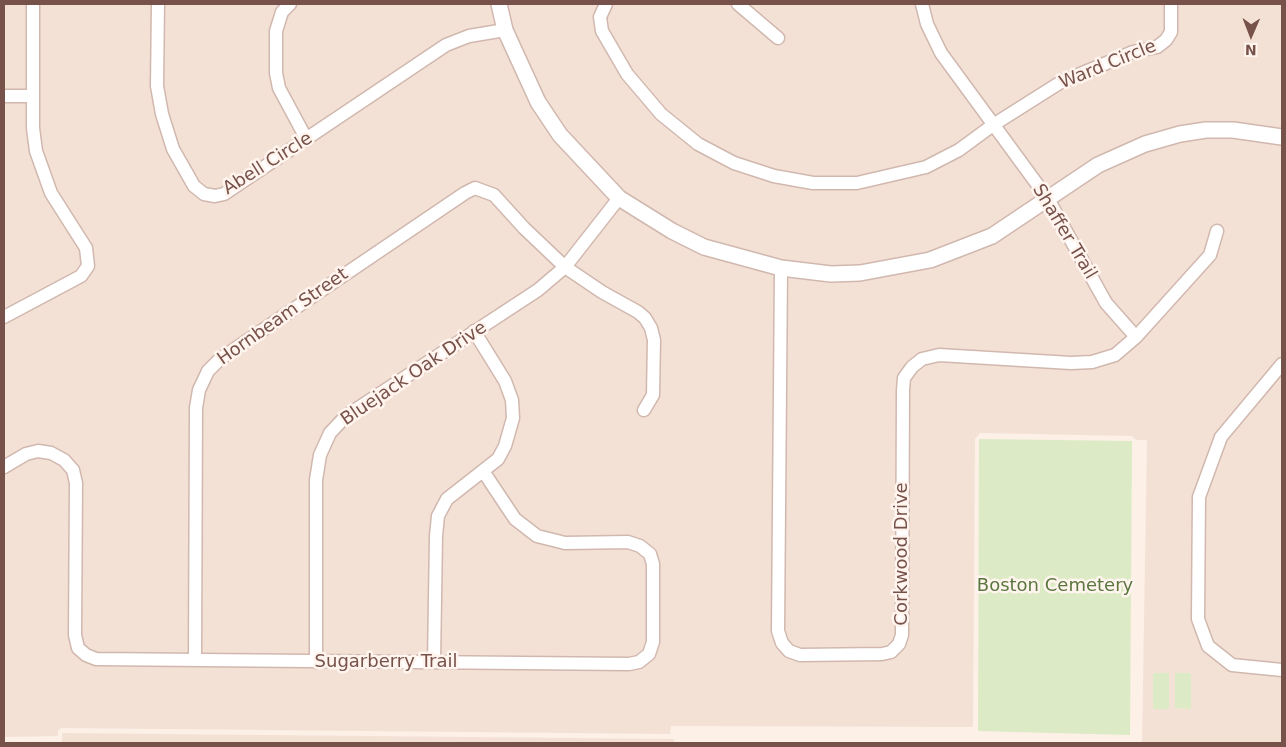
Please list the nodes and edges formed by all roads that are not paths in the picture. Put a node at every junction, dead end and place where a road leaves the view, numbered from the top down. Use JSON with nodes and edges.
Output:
{"nodes":[{"id":1,"x":33,"y":4,"type":"edge"},
{"id":2,"x":158,"y":4,"type":"edge"},
{"id":3,"x":290,"y":4,"type":"edge"},
{"id":4,"x":499,"y":4,"type":"edge"},
{"id":5,"x":606,"y":4,"type":"edge"},
{"id":6,"x":738,"y":4,"type":"edge"},
{"id":7,"x":922,"y":4,"type":"edge"},
{"id":8,"x":1171,"y":4,"type":"edge"},
{"id":9,"x":505,"y":30,"type":"junction"},
{"id":10,"x":778,"y":38,"type":"dead end"},
{"id":11,"x":4,"y":96,"type":"edge"},
{"id":12,"x":32,"y":96,"type":"junction"},
{"id":13,"x":993,"y":125,"type":"junction"},
{"id":14,"x":1282,"y":138,"type":"edge"},
{"id":15,"x":306,"y":140,"type":"junction"},
{"id":16,"x":620,"y":198,"type":"junction"},
{"id":17,"x":1048,"y":199,"type":"junction"},
{"id":18,"x":1217,"y":231,"type":"dead end"},
{"id":19,"x":565,"y":267,"type":"junction"},
{"id":20,"x":781,"y":268,"type":"junction"},
{"id":21,"x":4,"y":317,"type":"edge"},
{"id":22,"x":474,"y":332,"type":"junction"},
{"id":23,"x":1136,"y":337,"type":"junction"},
{"id":24,"x":1282,"y":364,"type":"edge"},
{"id":25,"x":644,"y":410,"type":"dead end"},
{"id":26,"x":4,"y":467,"type":"edge"},
{"id":27,"x":483,"y":471,"type":"junction"},
{"id":28,"x":195,"y":660,"type":"junction"},
{"id":29,"x":316,"y":662,"type":"junction"},
{"id":30,"x":434,"y":662,"type":"junction"},
{"id":31,"x":1282,"y":670,"type":"edge"}],
"edges":[{"from":1,"to":12,"type":"street"},
{"from":2,"to":15,"type":"street","name":"Abell Circle"},
{"from":3,"to":15,"type":"street"},
{"from":4,"to":9,"type":"street"},
{"from":5,"to":13,"type":"street"},
{"from":6,"to":10,"type":"street"},
{"from":7,"to":13,"type":"street","name":"Shaffer Trail"},
{"from":8,"to":13,"type":"street","name":"Ward Circle"},
{"from":9,"to":15,"type":"street","name":"Abell Circle"},
{"from":9,"to":16,"type":"street"},
{"from":11,"to":12,"type":"street"},
{"from":12,"to":21,"type":"street"},
{"from":13,"to":17,"type":"street","name":"Shaffer Trail"},
{"from":14,"to":17,"type":"street"},
{"from":16,"to":19,"type":"street","name":"Bluejack Oak Drive"},
{"from":16,"to":20,"type":"street"},
{"from":17,"to":20,"type":"street"},
{"from":17,"to":23,"type":"street","name":"Shaffer Trail"},
{"from":18,"to":23,"type":"street","name":"Corkwood Drive"},
{"from":19,"to":22,"type":"street","name":"Bluejack Oak Drive"},
{"from":19,"to":25,"type":"street"},
{"from":19,"to":28,"type":"street","name":"Hornbeam Street"},
{"from":20,"to":23,"type":"street","name":"Corkwood Drive"},
{"from":22,"to":27,"type":"street"},
{"from":22,"to":29,"type":"street","name":"Bluejack Oak Drive"},
{"from":24,"to":31,"type":"street"},
{"from":26,"to":28,"type":"street","name":"Sugarberry Trail"},
{"from":27,"to":30,"type":"street"},
{"from":27,"to":30,"type":"street","name":"Sugarberry Trail"},
{"from":28,"to":29,"type":"street","name":"Sugarberry Trail"},
{"from":29,"to":30,"type":"street","name":"Sugarberry Trail"}]}
